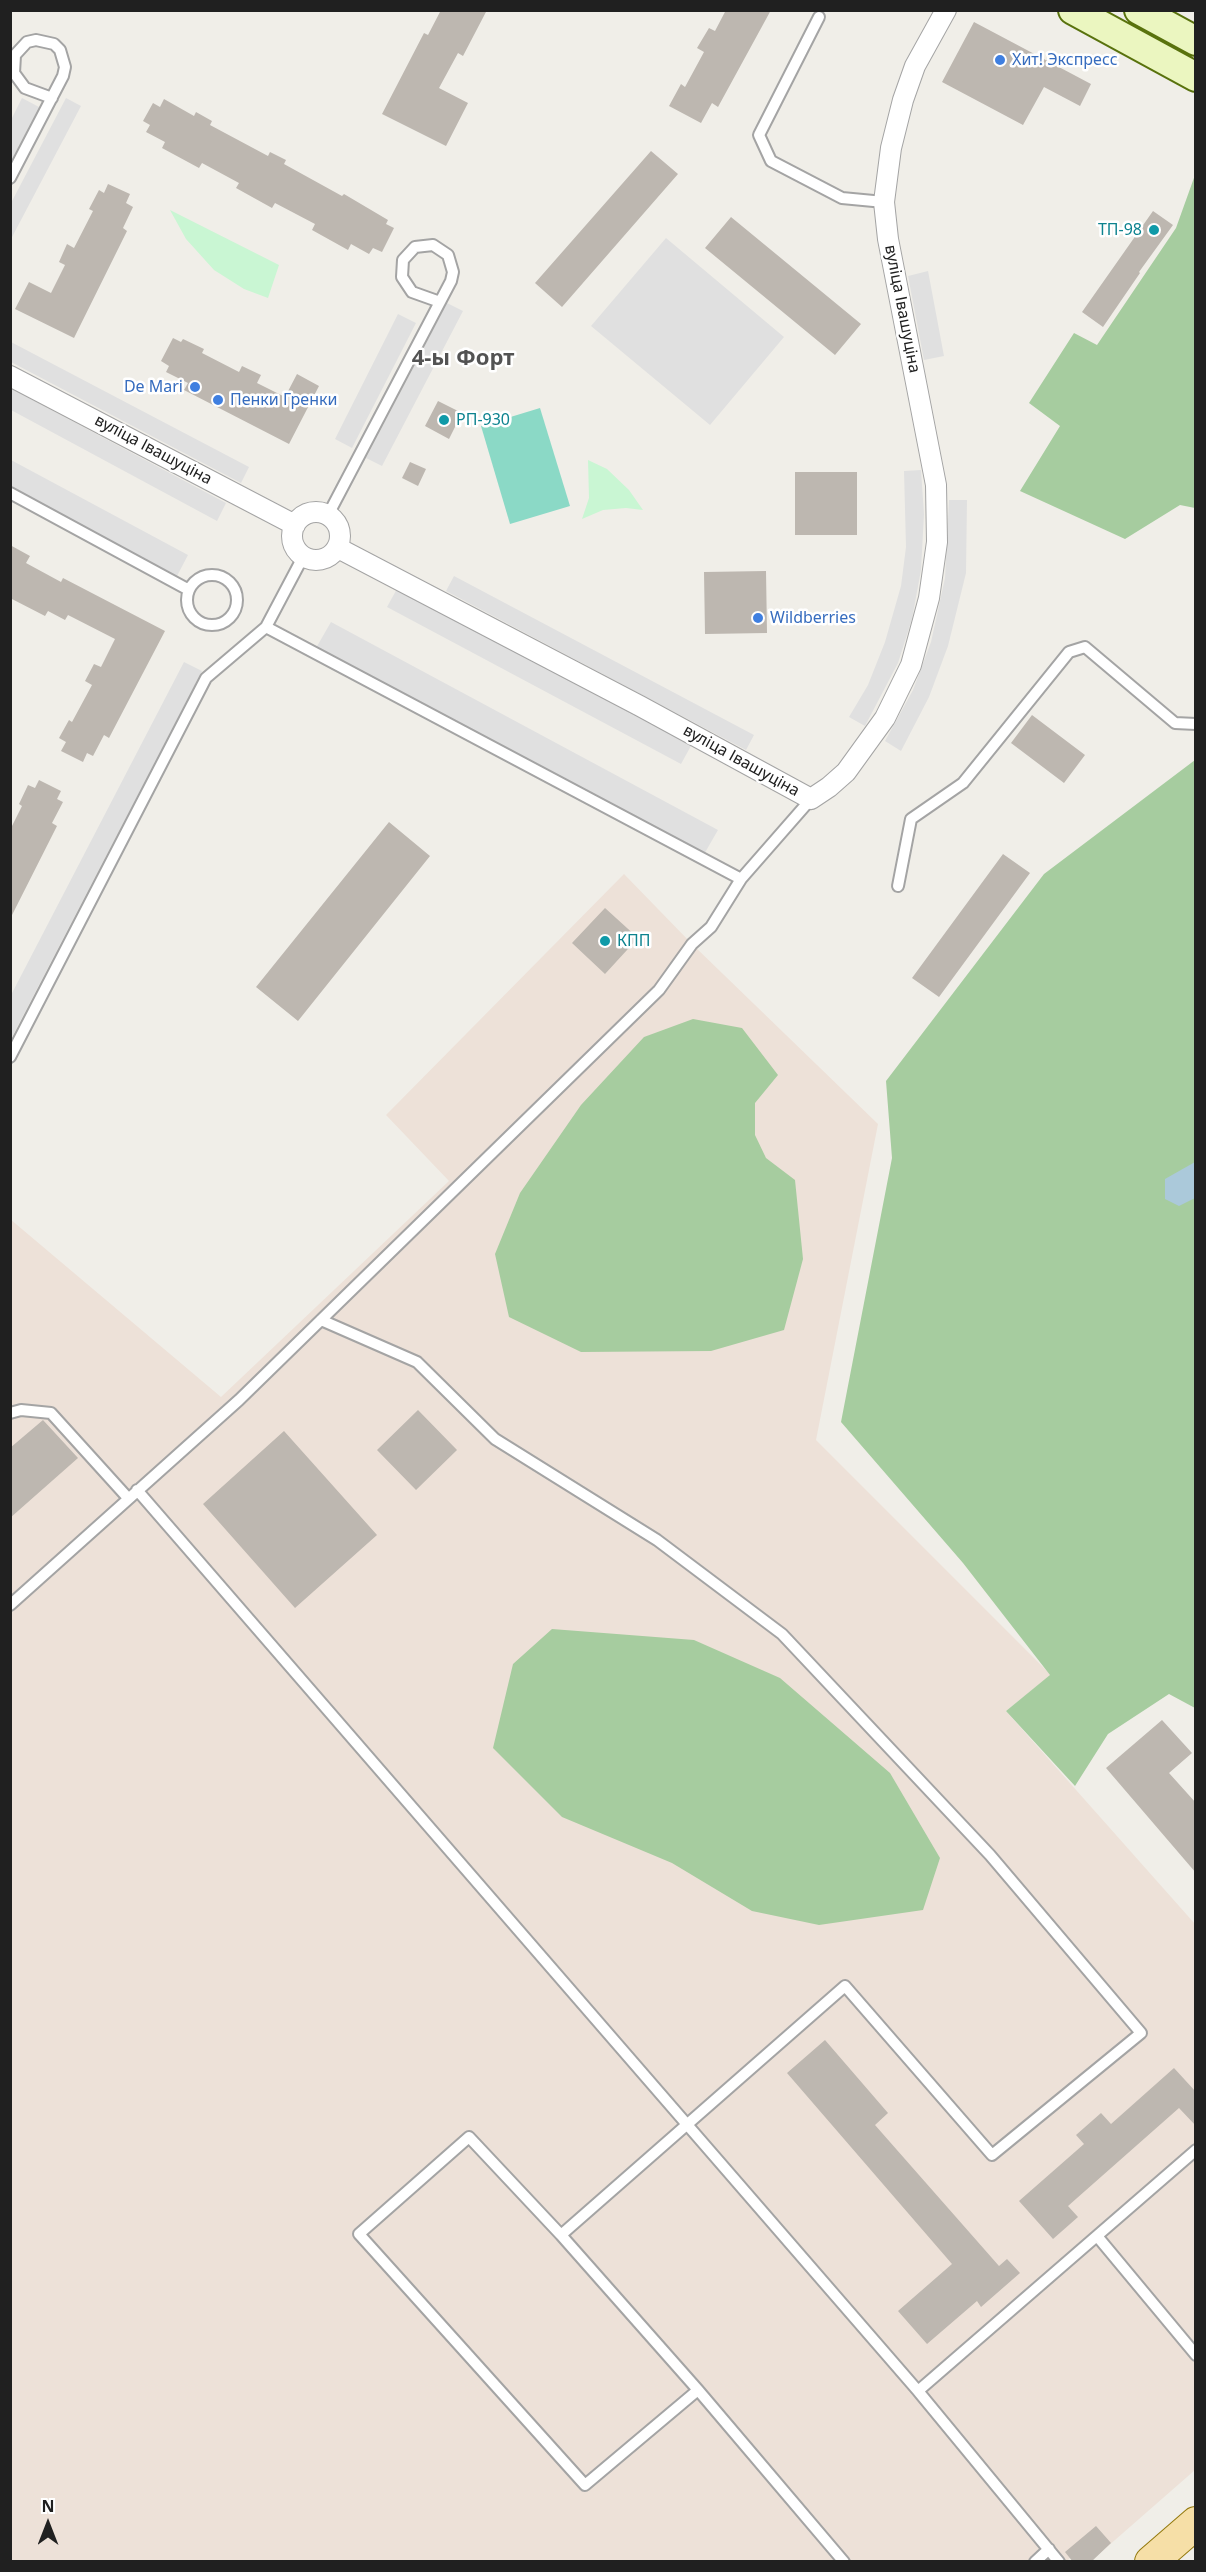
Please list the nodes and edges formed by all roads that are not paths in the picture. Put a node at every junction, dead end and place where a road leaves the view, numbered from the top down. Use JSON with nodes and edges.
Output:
{"nodes":[{"id":1,"x":946,"y":10,"type":"edge"},
{"id":2,"x":1073,"y":10,"type":"edge"},
{"id":3,"x":1138,"y":10,"type":"edge"},
{"id":4,"x":819,"y":17,"type":"dead end"},
{"id":5,"x":1196,"y":41,"type":"edge"},
{"id":6,"x":1196,"y":77,"type":"edge"},
{"id":7,"x":52,"y":98,"type":"junction"},
{"id":8,"x":10,"y":178,"type":"edge"},
{"id":9,"x":884,"y":202,"type":"junction"},
{"id":10,"x":440,"y":302,"type":"junction"},
{"id":11,"x":10,"y":376,"type":"edge"},
{"id":12,"x":10,"y":493,"type":"edge"},
{"id":13,"x":328,"y":515,"type":"junction"},
{"id":14,"x":295,"y":525,"type":"junction"},
{"id":15,"x":338,"y":548,"type":"junction"},
{"id":16,"x":303,"y":557,"type":"junction"},
{"id":17,"x":189,"y":590,"type":"junction"},
{"id":18,"x":266,"y":627,"type":"junction"},
{"id":19,"x":1196,"y":724,"type":"edge"},
{"id":20,"x":811,"y":799,"type":"junction"},
{"id":21,"x":741,"y":879,"type":"junction"},
{"id":22,"x":898,"y":886,"type":"dead end"},
{"id":23,"x":10,"y":1057,"type":"edge"},
{"id":24,"x":321,"y":1320,"type":"junction"},
{"id":25,"x":10,"y":1413,"type":"edge"},
{"id":26,"x":137,"y":1490,"type":"junction"},
{"id":27,"x":128,"y":1498,"type":"junction"},
{"id":28,"x":10,"y":1605,"type":"edge"},
{"id":29,"x":688,"y":2125,"type":"junction"},
{"id":30,"x":1196,"y":2150,"type":"edge"},
{"id":31,"x":561,"y":2235,"type":"junction"},
{"id":32,"x":1096,"y":2236,"type":"junction"},
{"id":33,"x":1196,"y":2355,"type":"edge"},
{"id":34,"x":698,"y":2390,"type":"junction"},
{"id":35,"x":918,"y":2391,"type":"junction"},
{"id":36,"x":1196,"y":2523,"type":"edge"},
{"id":37,"x":1049,"y":2549,"type":"junction"},
{"id":38,"x":844,"y":2562,"type":"edge"},
{"id":39,"x":1035,"y":2562,"type":"edge"},
{"id":40,"x":1059,"y":2562,"type":"edge"},
{"id":41,"x":1151,"y":2562,"type":"edge"}],
"edges":[{"from":1,"to":9,"type":"street","name":"вуліца Івашуціна"},
{"from":2,"to":6,"type":"main road"},
{"from":3,"to":5,"type":"main road"},
{"from":4,"to":9,"type":"lane"},
{"from":7,"to":7,"type":"lane"},
{"from":7,"to":8,"type":"lane"},
{"from":9,"to":20,"type":"street","name":"вуліца Івашуціна"},
{"from":10,"to":10,"type":"lane"},
{"from":10,"to":13,"type":"lane"},
{"from":11,"to":14,"type":"street","name":"вуліца Івашуціна"},
{"from":12,"to":17,"type":"lane"},
{"from":13,"to":14,"type":"street"},
{"from":13,"to":15,"type":"street"},
{"from":14,"to":16,"type":"street"},
{"from":15,"to":16,"type":"street"},
{"from":15,"to":20,"type":"street","name":"вуліца Івашуціна"},
{"from":16,"to":18,"type":"lane"},
{"from":17,"to":17,"type":"lane"},
{"from":18,"to":21,"type":"lane"},
{"from":18,"to":23,"type":"lane"},
{"from":19,"to":22,"type":"lane"},
{"from":20,"to":21,"type":"lane"},
{"from":21,"to":24,"type":"lane"},
{"from":24,"to":26,"type":"lane"},
{"from":24,"to":29,"type":"lane"},
{"from":25,"to":27,"type":"lane"},
{"from":26,"to":27,"type":"lane"},
{"from":26,"to":29,"type":"lane"},
{"from":27,"to":28,"type":"lane"},
{"from":29,"to":31,"type":"lane"},
{"from":29,"to":35,"type":"lane"},
{"from":30,"to":32,"type":"lane"},
{"from":31,"to":34,"type":"lane"},
{"from":31,"to":34,"type":"lane"},
{"from":32,"to":33,"type":"lane"},
{"from":32,"to":35,"type":"lane"},
{"from":34,"to":38,"type":"lane"},
{"from":35,"to":37,"type":"lane"},
{"from":36,"to":41,"type":"main road"},
{"from":37,"to":39,"type":"lane"},
{"from":37,"to":40,"type":"lane"}]}
